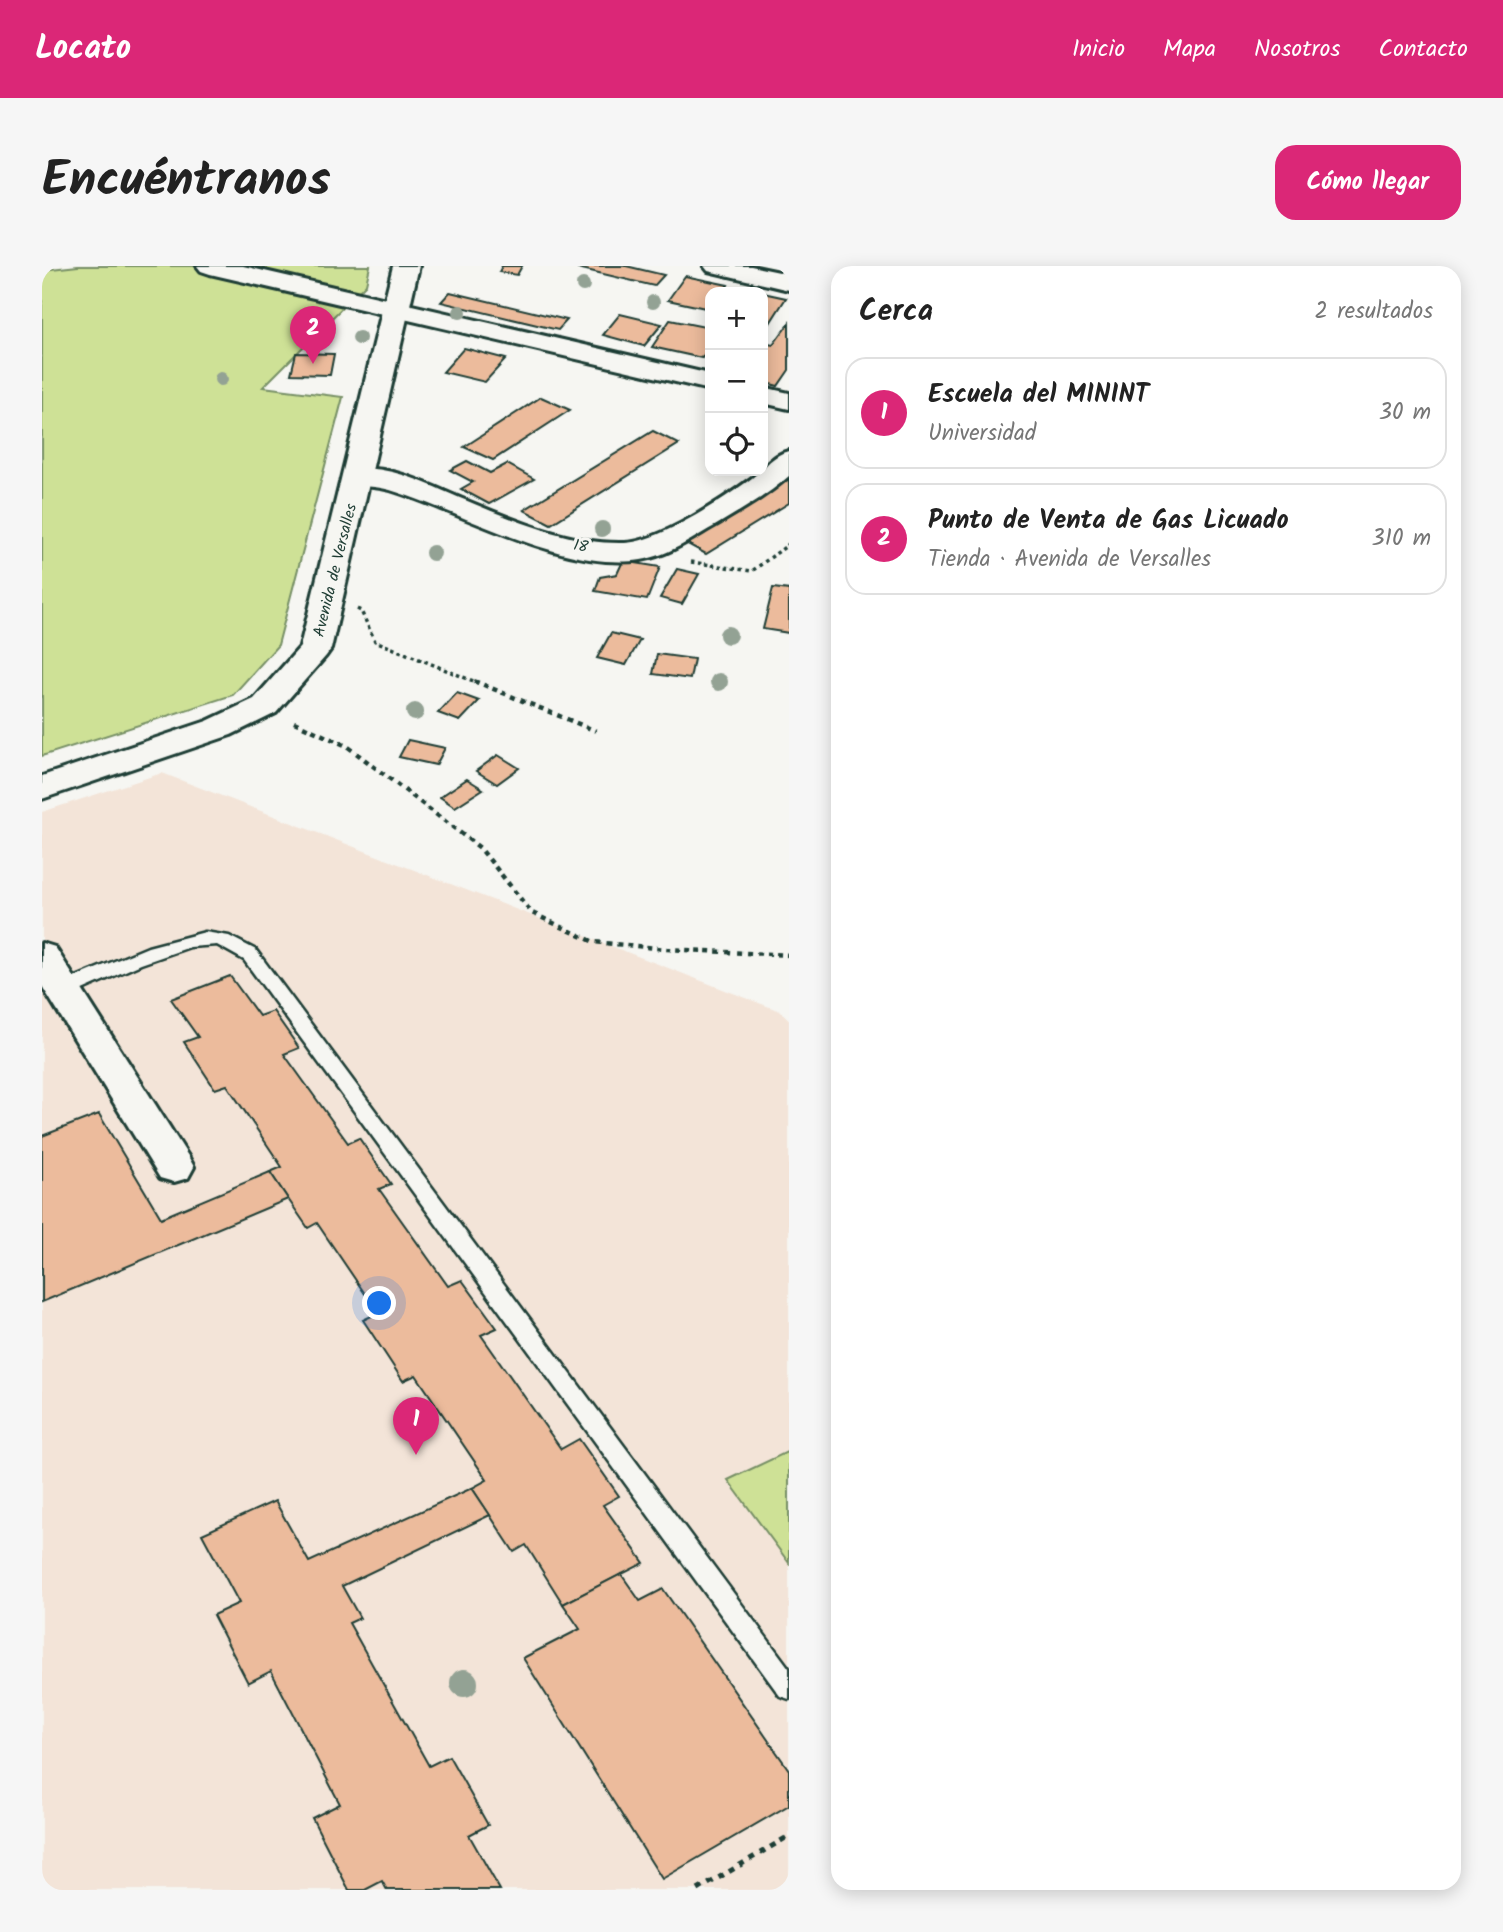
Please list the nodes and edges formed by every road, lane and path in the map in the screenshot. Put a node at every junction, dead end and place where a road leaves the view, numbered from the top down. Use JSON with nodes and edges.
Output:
{"nodes":[{"id":1,"x":210,"y":266,"type":"edge"},
{"id":2,"x":406,"y":266,"type":"edge"},
{"id":3,"x":717,"y":266,"type":"edge"},
{"id":4,"x":789,"y":282,"type":"edge"},
{"id":5,"x":398,"y":309,"type":"junction"},
{"id":6,"x":705,"y":381,"type":"edge"},
{"id":7,"x":768,"y":395,"type":"edge"},
{"id":8,"x":789,"y":401,"type":"edge"},
{"id":9,"x":789,"y":459,"type":"edge"},
{"id":10,"x":358,"y":477,"type":"junction"},
{"id":11,"x":789,"y":544,"type":"edge"},
{"id":12,"x":639,"y":552,"type":"junction"},
{"id":13,"x":328,"y":594,"type":"junction"},
{"id":14,"x":259,"y":709,"type":"junction"},
{"id":15,"x":596,"y":732,"type":"dead end"},
{"id":16,"x":42,"y":788,"type":"edge"},
{"id":17,"x":789,"y":954,"type":"edge"},
{"id":18,"x":42,"y":956,"type":"edge"},
{"id":19,"x":64,"y":990,"type":"junction"},
{"id":20,"x":174,"y":1167,"type":"dead end"},
{"id":21,"x":789,"y":1688,"type":"edge"},
{"id":22,"x":789,"y":1836,"type":"edge"},
{"id":23,"x":698,"y":1890,"type":"edge"}],
"edges":[{"from":1,"to":5,"type":"street"},
{"from":2,"to":5,"type":"street","name":"Avenida de Versalles"},
{"from":3,"to":4,"type":"street"},
{"from":5,"to":6,"type":"street"},
{"from":5,"to":10,"type":"street","name":"Avenida de Versalles"},
{"from":7,"to":8,"type":"street"},
{"from":9,"to":12,"type":"street","name":"18"},
{"from":10,"to":12,"type":"street","name":"18"},
{"from":10,"to":13,"type":"street","name":"Avenida de Versalles"},
{"from":11,"to":12,"type":"path"},
{"from":13,"to":14,"type":"street","name":"Avenida de Versalles"},
{"from":13,"to":15,"type":"path"},
{"from":14,"to":16,"type":"street","name":"Avenida de Versalles"},
{"from":14,"to":17,"type":"path"},
{"from":18,"to":19,"type":"street"},
{"from":19,"to":20,"type":"street"},
{"from":19,"to":21,"type":"lane"},
{"from":22,"to":23,"type":"path"}]}
